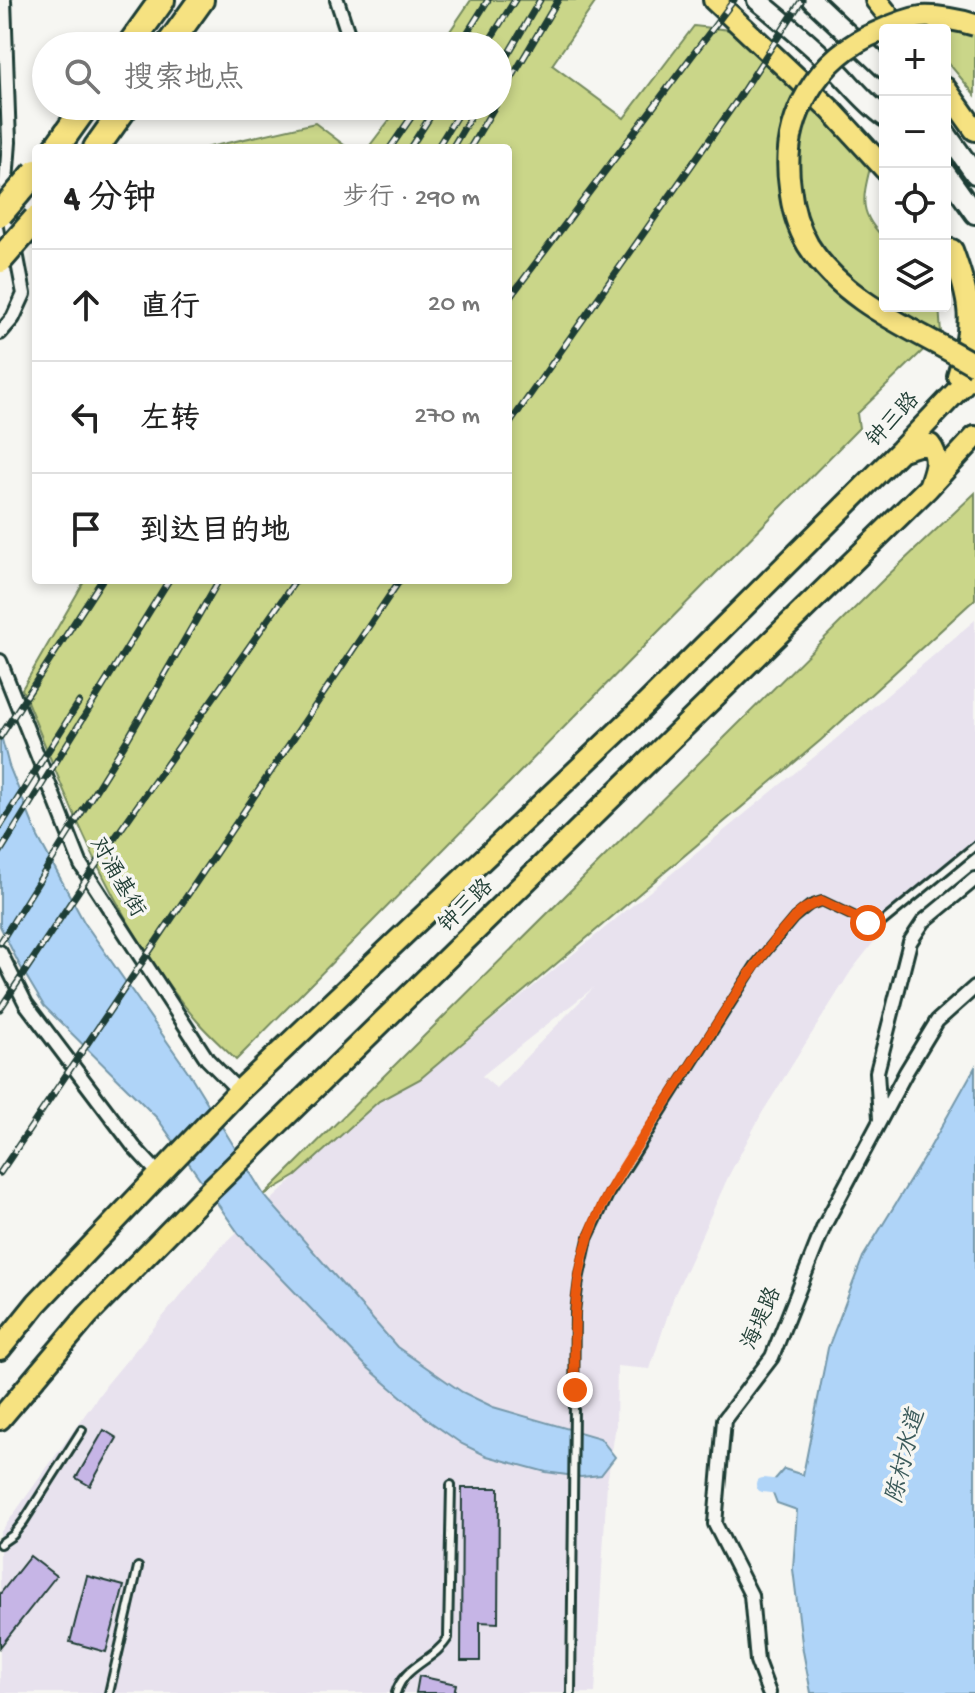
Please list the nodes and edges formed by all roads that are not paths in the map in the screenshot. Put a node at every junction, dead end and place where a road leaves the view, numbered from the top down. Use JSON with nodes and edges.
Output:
{"nodes":[{"id":1,"x":4,"y":0,"type":"edge"},
{"id":2,"x":162,"y":0,"type":"edge"},
{"id":3,"x":201,"y":0,"type":"edge"},
{"id":4,"x":337,"y":0,"type":"edge"},
{"id":5,"x":714,"y":0,"type":"edge"},
{"id":6,"x":757,"y":0,"type":"edge"},
{"id":7,"x":812,"y":0,"type":"edge"},
{"id":8,"x":876,"y":0,"type":"edge"},
{"id":9,"x":895,"y":24,"type":"edge"},
{"id":10,"x":975,"y":25,"type":"edge"},
{"id":11,"x":139,"y":32,"type":"edge"},
{"id":12,"x":178,"y":32,"type":"edge"},
{"id":13,"x":347,"y":32,"type":"edge"},
{"id":14,"x":879,"y":63,"type":"edge"},
{"id":15,"x":951,"y":96,"type":"edge"},
{"id":16,"x":879,"y":113,"type":"edge"},
{"id":17,"x":76,"y":120,"type":"edge"},
{"id":18,"x":116,"y":120,"type":"edge"},
{"id":19,"x":975,"y":130,"type":"edge"},
{"id":20,"x":951,"y":140,"type":"edge"},
{"id":21,"x":59,"y":144,"type":"edge"},
{"id":22,"x":99,"y":144,"type":"edge"},
{"id":23,"x":884,"y":168,"type":"edge"},
{"id":24,"x":975,"y":174,"type":"edge"},
{"id":25,"x":32,"y":177,"type":"edge"},
{"id":26,"x":951,"y":180,"type":"edge"},
{"id":27,"x":0,"y":214,"type":"edge"},
{"id":28,"x":975,"y":214,"type":"edge"},
{"id":29,"x":32,"y":224,"type":"edge"},
{"id":30,"x":958,"y":255,"type":"edge"},
{"id":31,"x":0,"y":260,"type":"edge"},
{"id":32,"x":975,"y":283,"type":"edge"},
{"id":33,"x":0,"y":333,"type":"edge"},
{"id":34,"x":975,"y":365,"type":"edge"},
{"id":35,"x":975,"y":372,"type":"edge"},
{"id":36,"x":945,"y":401,"type":"junction"},
{"id":37,"x":975,"y":437,"type":"edge"},
{"id":38,"x":901,"y":450,"type":"junction"},
{"id":39,"x":975,"y":451,"type":"edge"},
{"id":40,"x":928,"y":488,"type":"junction"},
{"id":41,"x":0,"y":661,"type":"edge"},
{"id":42,"x":975,"y":846,"type":"edge"},
{"id":43,"x":975,"y":879,"type":"edge"},
{"id":44,"x":0,"y":952,"type":"edge"},
{"id":45,"x":975,"y":987,"type":"edge"},
{"id":46,"x":239,"y":1091,"type":"junction"},
{"id":47,"x":880,"y":1121,"type":"junction"},
{"id":48,"x":159,"y":1174,"type":"junction"},
{"id":49,"x":0,"y":1349,"type":"edge"},
{"id":50,"x":0,"y":1419,"type":"edge"},
{"id":51,"x":82,"y":1430,"type":"dead end"},
{"id":52,"x":451,"y":1485,"type":"dead end"},
{"id":53,"x":0,"y":1544,"type":"edge"},
{"id":54,"x":138,"y":1567,"type":"dead end"},
{"id":55,"x":109,"y":1693,"type":"edge"},
{"id":56,"x":396,"y":1693,"type":"edge"},
{"id":57,"x":571,"y":1693,"type":"edge"},
{"id":58,"x":769,"y":1693,"type":"edge"}],
"edges":[{"from":1,"to":33,"type":"street"},
{"from":2,"to":11,"type":"highway"},
{"from":3,"to":12,"type":"highway"},
{"from":4,"to":13,"type":"street"},
{"from":5,"to":23,"type":"main road"},
{"from":6,"to":16,"type":"street"},
{"from":7,"to":14,"type":"street"},
{"from":8,"to":9,"type":"main road"},
{"from":10,"to":34,"type":"main road","bridge":true},
{"from":15,"to":19,"type":"main road"},
{"from":17,"to":21,"type":"highway"},
{"from":18,"to":22,"type":"highway"},
{"from":20,"to":24,"type":"street"},
{"from":25,"to":27,"type":"highway","bridge":true},
{"from":26,"to":28,"type":"street"},
{"from":29,"to":31,"type":"highway","bridge":true},
{"from":30,"to":32,"type":"main road"},
{"from":30,"to":36,"type":"main road"},
{"from":35,"to":36,"type":"main road","name":"钟三路"},
{"from":36,"to":38,"type":"main road","name":"钟三路"},
{"from":37,"to":40,"type":"main road","name":"钟三路"},
{"from":38,"to":40,"type":"main road"},
{"from":38,"to":46,"type":"main road","name":"钟三路"},
{"from":39,"to":40,"type":"main road"},
{"from":40,"to":50,"type":"main road","name":"钟三路"},
{"from":41,"to":46,"type":"street","name":"对涌基街"},
{"from":42,"to":57,"type":"lane"},
{"from":43,"to":47,"type":"street"},
{"from":44,"to":48,"type":"street"},
{"from":45,"to":47,"type":"street","name":"海堤路"},
{"from":46,"to":48,"type":"main road","name":"钟三路"},
{"from":47,"to":58,"type":"street","name":"海堤路"},
{"from":48,"to":49,"type":"main road","name":"钟三路"},
{"from":51,"to":53,"type":"lane"},
{"from":52,"to":56,"type":"lane"},
{"from":54,"to":55,"type":"lane"}]}
